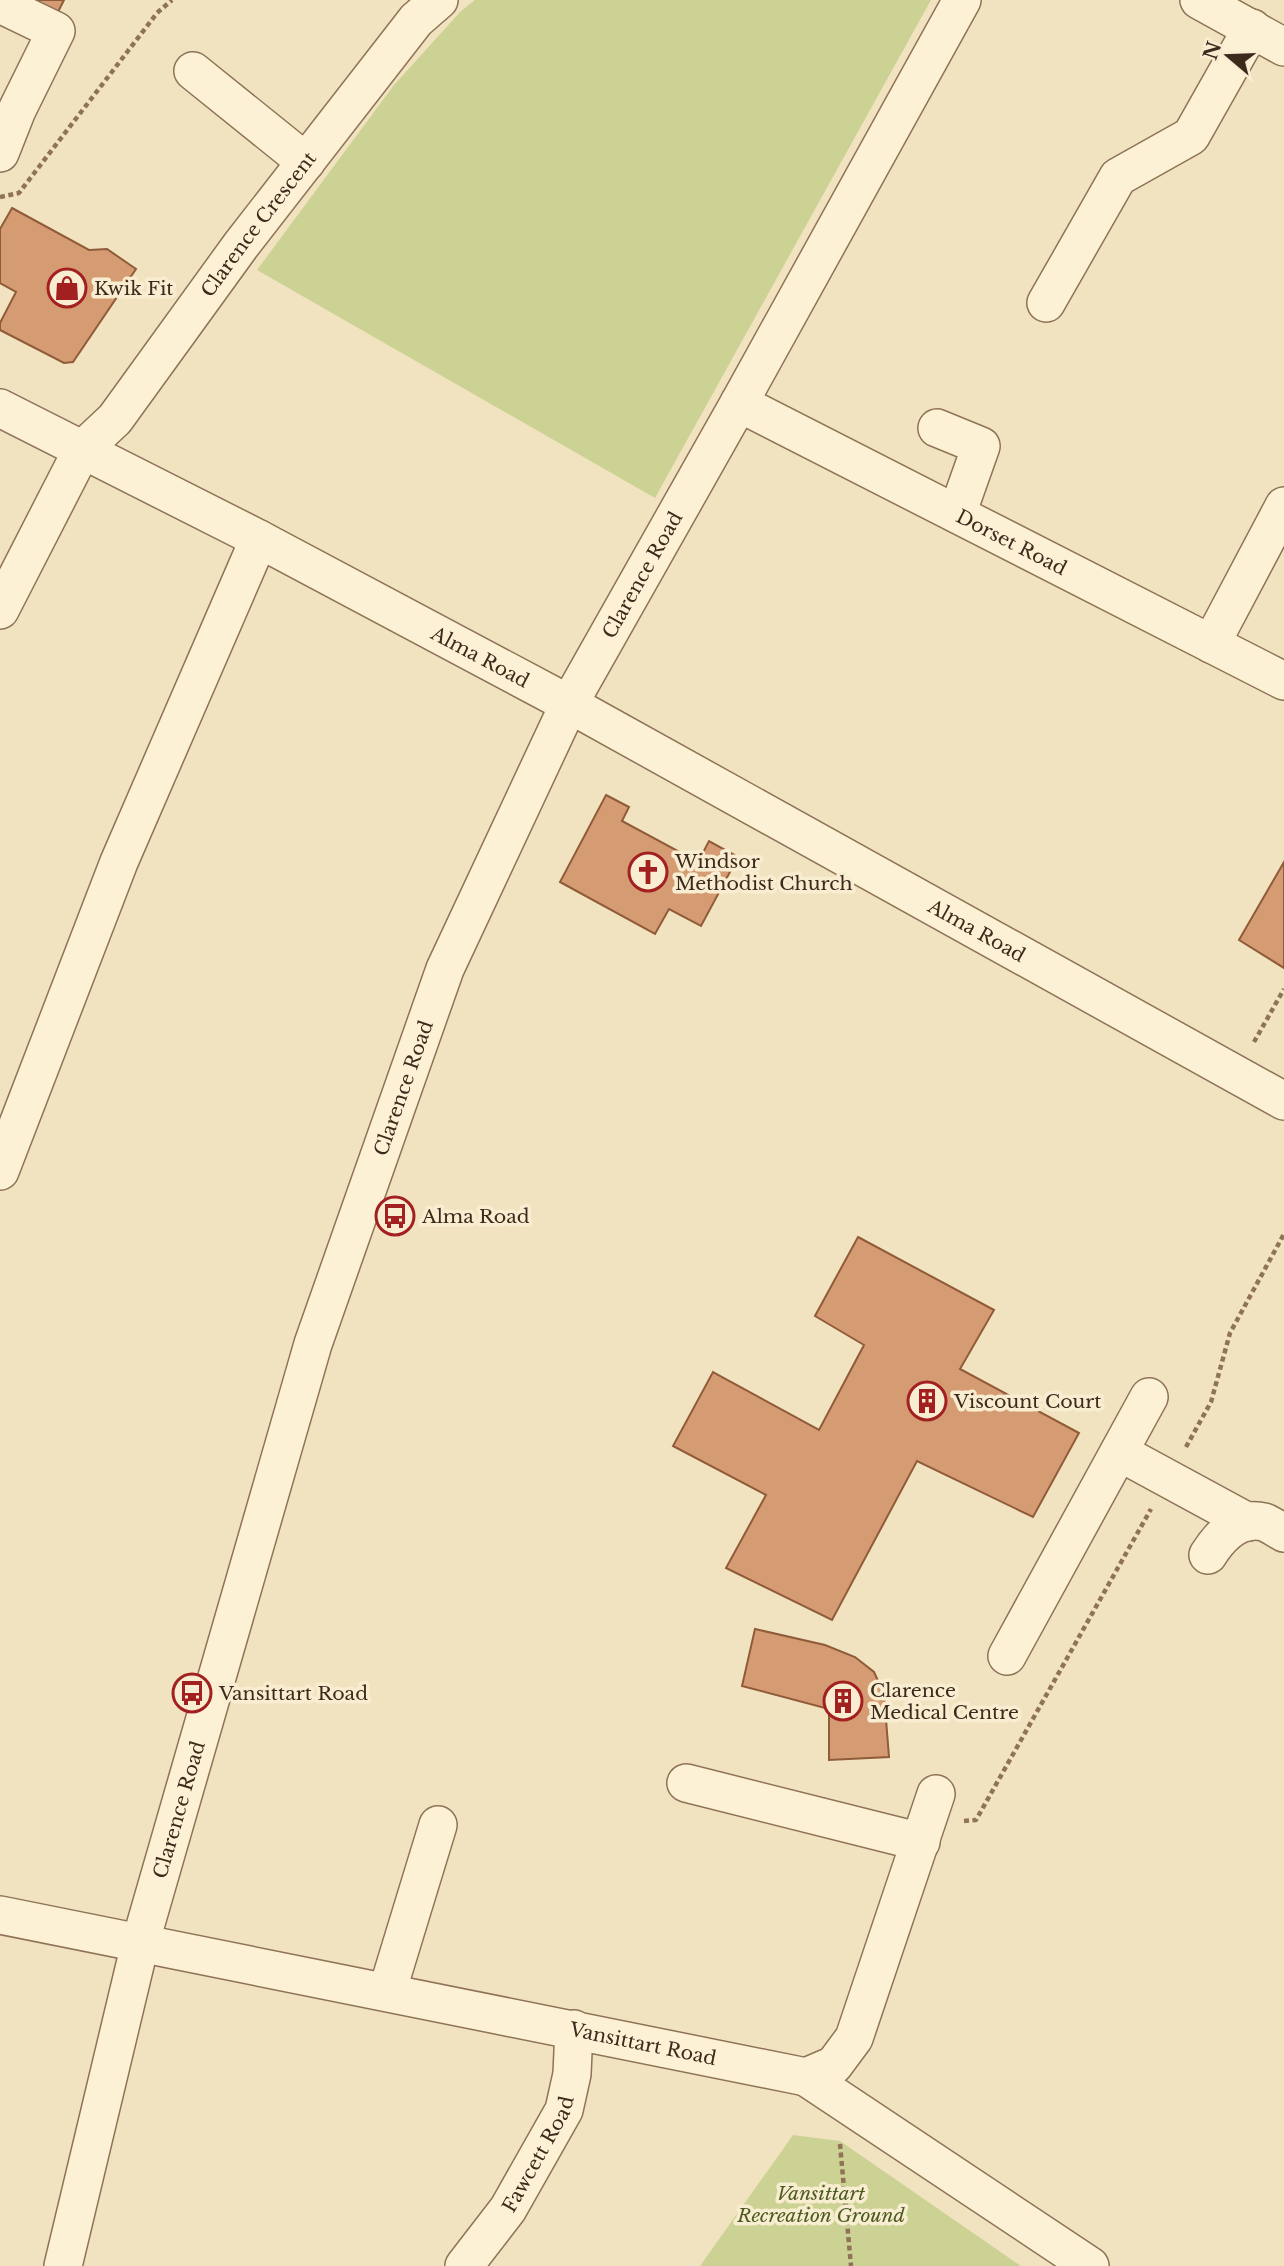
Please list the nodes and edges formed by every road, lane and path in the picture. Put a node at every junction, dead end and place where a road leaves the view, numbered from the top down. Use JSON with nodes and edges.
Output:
{"nodes":[{"id":1,"x":172,"y":0,"type":"edge"},
{"id":2,"x":439,"y":0,"type":"edge"},
{"id":3,"x":962,"y":0,"type":"edge"},
{"id":4,"x":1199,"y":0,"type":"edge"},
{"id":5,"x":0,"y":4,"type":"edge"},
{"id":6,"x":1246,"y":16,"type":"edge"},
{"id":7,"x":1284,"y":47,"type":"edge"},
{"id":8,"x":193,"y":71,"type":"dead end"},
{"id":9,"x":0,"y":153,"type":"edge"},
{"id":10,"x":306,"y":162,"type":"junction"},
{"id":11,"x":0,"y":197,"type":"edge"},
{"id":12,"x":1045,"y":303,"type":"dead end"},
{"id":13,"x":739,"y":403,"type":"junction"},
{"id":14,"x":0,"y":408,"type":"edge"},
{"id":15,"x":937,"y":428,"type":"dead end"},
{"id":16,"x":82,"y":450,"type":"junction"},
{"id":17,"x":1284,"y":506,"type":"edge"},
{"id":18,"x":957,"y":514,"type":"junction"},
{"id":19,"x":259,"y":539,"type":"junction"},
{"id":20,"x":0,"y":610,"type":"edge"},
{"id":21,"x":1211,"y":644,"type":"junction"},
{"id":22,"x":1284,"y":681,"type":"edge"},
{"id":23,"x":569,"y":704,"type":"junction"},
{"id":24,"x":1284,"y":989,"type":"edge"},
{"id":25,"x":1237,"y":1073,"type":"junction"},
{"id":26,"x":1284,"y":1101,"type":"edge"},
{"id":27,"x":0,"y":1171,"type":"edge"},
{"id":28,"x":1284,"y":1234,"type":"edge"},
{"id":29,"x":1149,"y":1397,"type":"dead end"},
{"id":30,"x":1119,"y":1452,"type":"junction"},
{"id":31,"x":1168,"y":1478,"type":"junction"},
{"id":32,"x":1248,"y":1522,"type":"junction"},
{"id":33,"x":1284,"y":1533,"type":"edge"},
{"id":34,"x":1208,"y":1555,"type":"dead end"},
{"id":35,"x":1007,"y":1656,"type":"dead end"},
{"id":36,"x":686,"y":1783,"type":"dead end"},
{"id":37,"x":928,"y":1819,"type":"junction"},
{"id":38,"x":438,"y":1825,"type":"dead end"},
{"id":39,"x":0,"y":1915,"type":"edge"},
{"id":40,"x":139,"y":1944,"type":"junction"},
{"id":41,"x":387,"y":1992,"type":"junction"},
{"id":42,"x":574,"y":2029,"type":"junction"},
{"id":43,"x":806,"y":2077,"type":"junction"},
{"id":44,"x":840,"y":2141,"type":"dead end"},
{"id":45,"x":63,"y":2266,"type":"edge"},
{"id":46,"x":464,"y":2266,"type":"edge"},
{"id":47,"x":851,"y":2266,"type":"edge"},
{"id":48,"x":1090,"y":2266,"type":"edge"}],
"edges":[{"from":1,"to":11,"type":"path"},
{"from":2,"to":10,"type":"street","name":"Clarence Crescent"},
{"from":3,"to":13,"type":"street","name":"Clarence Road"},
{"from":4,"to":6,"type":"street"},
{"from":5,"to":9,"type":"street"},
{"from":6,"to":7,"type":"street"},
{"from":6,"to":12,"type":"street"},
{"from":8,"to":10,"type":"street"},
{"from":10,"to":16,"type":"street","name":"Clarence Crescent"},
{"from":13,"to":18,"type":"street","name":"Dorset Road"},
{"from":13,"to":23,"type":"street","name":"Clarence Road"},
{"from":14,"to":16,"type":"street","name":"Alma Road"},
{"from":15,"to":18,"type":"street"},
{"from":16,"to":19,"type":"street","name":"Alma Road"},
{"from":16,"to":20,"type":"street","name":"Clarence Crescent"},
{"from":17,"to":21,"type":"street"},
{"from":18,"to":21,"type":"street","name":"Dorset Road"},
{"from":19,"to":23,"type":"street","name":"Alma Road"},
{"from":19,"to":27,"type":"street"},
{"from":21,"to":22,"type":"street","name":"Dorset Road"},
{"from":23,"to":25,"type":"street","name":"Alma Road"},
{"from":23,"to":40,"type":"street","name":"Clarence Road"},
{"from":24,"to":25,"type":"path"},
{"from":25,"to":26,"type":"street","name":"Alma Road"},
{"from":28,"to":31,"type":"path"},
{"from":29,"to":30,"type":"street"},
{"from":30,"to":31,"type":"street"},
{"from":30,"to":35,"type":"street"},
{"from":31,"to":32,"type":"street"},
{"from":31,"to":37,"type":"path"},
{"from":32,"to":33,"type":"street"},
{"from":32,"to":34,"type":"street"},
{"from":36,"to":37,"type":"street"},
{"from":37,"to":43,"type":"street"},
{"from":38,"to":41,"type":"street"},
{"from":39,"to":40,"type":"street","name":"Vansittart Road"},
{"from":40,"to":41,"type":"street","name":"Vansittart Road"},
{"from":40,"to":45,"type":"street","name":"Clarence Road"},
{"from":41,"to":42,"type":"street","name":"Vansittart Road"},
{"from":42,"to":43,"type":"street","name":"Vansittart Road"},
{"from":42,"to":46,"type":"street","name":"Fawcett Road"},
{"from":43,"to":48,"type":"street"},
{"from":44,"to":47,"type":"path"}]}
